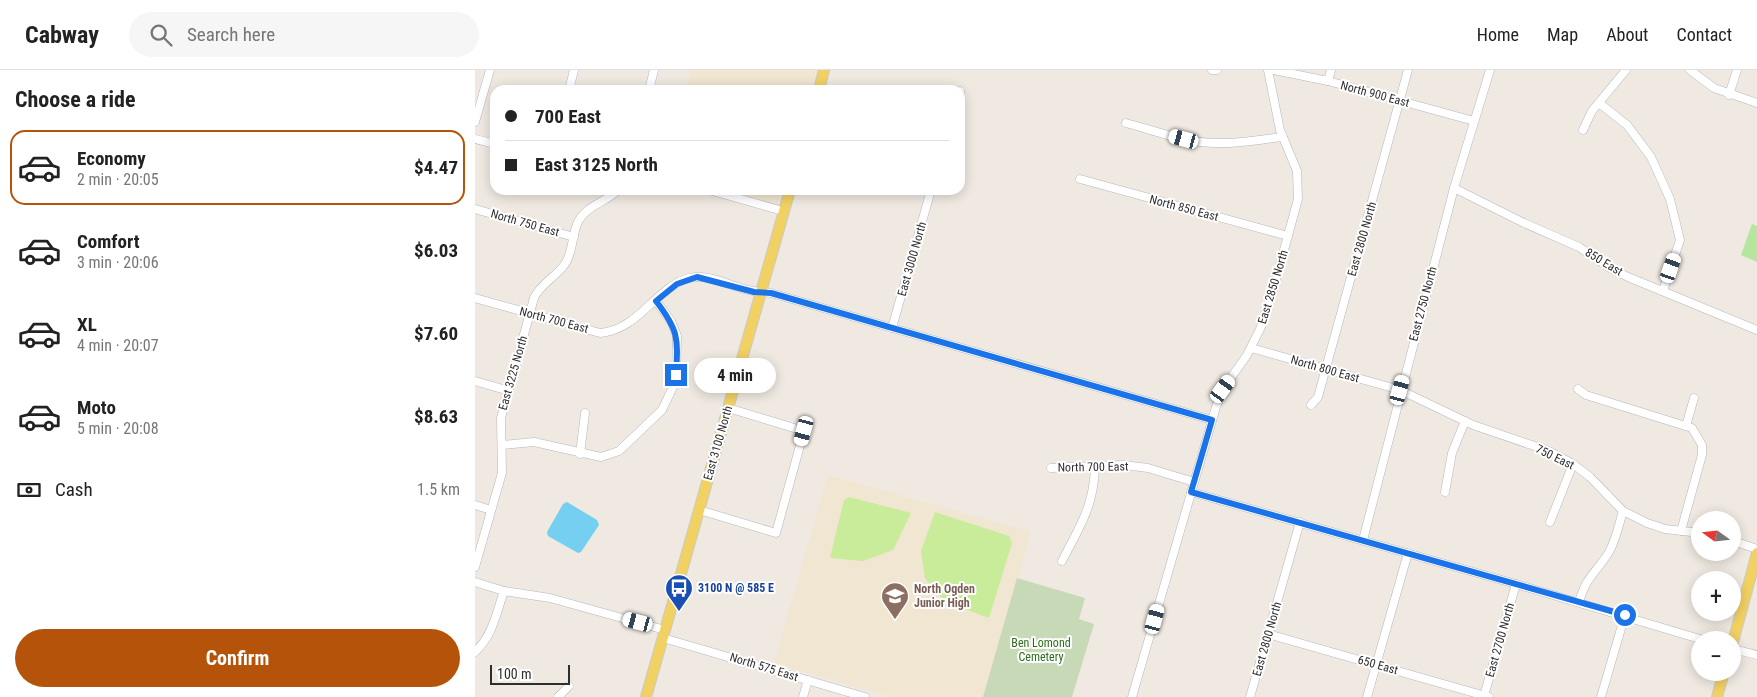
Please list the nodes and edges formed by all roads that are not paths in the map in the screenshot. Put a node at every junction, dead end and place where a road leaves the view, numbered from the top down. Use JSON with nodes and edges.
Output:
{"nodes":[{"id":1,"x":490,"y":70,"type":"edge"},
{"id":2,"x":574,"y":70,"type":"edge"},
{"id":3,"x":654,"y":70,"type":"edge"},
{"id":4,"x":824,"y":70,"type":"edge"},
{"id":5,"x":1212,"y":70,"type":"edge"},
{"id":6,"x":1217,"y":70,"type":"edge"},
{"id":7,"x":1268,"y":70,"type":"edge"},
{"id":8,"x":1274,"y":70,"type":"edge"},
{"id":9,"x":1331,"y":70,"type":"edge"},
{"id":10,"x":1408,"y":70,"type":"edge"},
{"id":11,"x":1490,"y":70,"type":"edge"},
{"id":12,"x":1626,"y":70,"type":"edge"},
{"id":13,"x":1690,"y":70,"type":"edge"},
{"id":14,"x":1737,"y":70,"type":"edge"},
{"id":15,"x":1327,"y":81,"type":"junction"},
{"id":16,"x":570,"y":85,"type":"edge"},
{"id":17,"x":650,"y":85,"type":"edge"},
{"id":18,"x":820,"y":85,"type":"edge"},
{"id":19,"x":1729,"y":95,"type":"junction"},
{"id":20,"x":1400,"y":101,"type":"junction"},
{"id":21,"x":1599,"y":103,"type":"junction"},
{"id":22,"x":1757,"y":103,"type":"edge"},
{"id":23,"x":1475,"y":121,"type":"junction"},
{"id":24,"x":475,"y":122,"type":"edge"},
{"id":25,"x":1126,"y":123,"type":"dead end"},
{"id":26,"x":1583,"y":130,"type":"dead end"},
{"id":27,"x":1283,"y":137,"type":"junction"},
{"id":28,"x":475,"y":139,"type":"edge"},
{"id":29,"x":490,"y":143,"type":"edge"},
{"id":30,"x":1080,"y":179,"type":"dead end"},
{"id":31,"x":1454,"y":188,"type":"junction"},
{"id":32,"x":610,"y":195,"type":"edge"},
{"id":33,"x":727,"y":195,"type":"edge"},
{"id":34,"x":788,"y":195,"type":"edge"},
{"id":35,"x":930,"y":195,"type":"edge"},
{"id":36,"x":475,"y":209,"type":"edge"},
{"id":37,"x":783,"y":211,"type":"junction"},
{"id":38,"x":1288,"y":236,"type":"junction"},
{"id":39,"x":574,"y":237,"type":"junction"},
{"id":40,"x":761,"y":291,"type":"junction"},
{"id":41,"x":1663,"y":291,"type":"junction"},
{"id":42,"x":475,"y":298,"type":"edge"},
{"id":43,"x":656,"y":301,"type":"junction"},
{"id":44,"x":530,"y":314,"type":"junction"},
{"id":45,"x":892,"y":328,"type":"junction"},
{"id":46,"x":1757,"y":330,"type":"edge"},
{"id":47,"x":1251,"y":348,"type":"junction"},
{"id":48,"x":1326,"y":369,"type":"junction"},
{"id":49,"x":475,"y":381,"type":"edge"},
{"id":50,"x":1578,"y":389,"type":"dead end"},
{"id":51,"x":1400,"y":390,"type":"junction"},
{"id":52,"x":509,"y":391,"type":"junction"},
{"id":53,"x":1694,"y":398,"type":"dead end"},
{"id":54,"x":1311,"y":406,"type":"dead end"},
{"id":55,"x":728,"y":408,"type":"junction"},
{"id":56,"x":585,"y":413,"type":"dead end"},
{"id":57,"x":1212,"y":420,"type":"junction"},
{"id":58,"x":1465,"y":420,"type":"junction"},
{"id":59,"x":1686,"y":426,"type":"junction"},
{"id":60,"x":501,"y":445,"type":"junction"},
{"id":61,"x":580,"y":454,"type":"junction"},
{"id":62,"x":1573,"y":464,"type":"junction"},
{"id":63,"x":1095,"y":466,"type":"junction"},
{"id":64,"x":1051,"y":468,"type":"dead end"},
{"id":65,"x":1194,"y":482,"type":"junction"},
{"id":66,"x":1191,"y":492,"type":"junction"},
{"id":67,"x":1445,"y":492,"type":"dead end"},
{"id":68,"x":475,"y":505,"type":"edge"},
{"id":69,"x":491,"y":510,"type":"junction"},
{"id":70,"x":699,"y":510,"type":"junction"},
{"id":71,"x":1623,"y":511,"type":"junction"},
{"id":72,"x":1300,"y":522,"type":"junction"},
{"id":73,"x":1550,"y":522,"type":"dead end"},
{"id":74,"x":1681,"y":531,"type":"junction"},
{"id":75,"x":1691,"y":532,"type":"edge"},
{"id":76,"x":1363,"y":540,"type":"junction"},
{"id":77,"x":1741,"y":544,"type":"edge"},
{"id":78,"x":1757,"y":551,"type":"edge"},
{"id":79,"x":1408,"y":553,"type":"junction"},
{"id":80,"x":1062,"y":561,"type":"dead end"},
{"id":81,"x":475,"y":566,"type":"edge"},
{"id":82,"x":475,"y":582,"type":"edge"},
{"id":83,"x":1516,"y":584,"type":"junction"},
{"id":84,"x":504,"y":591,"type":"junction"},
{"id":85,"x":1579,"y":602,"type":"junction"},
{"id":86,"x":1625,"y":615,"type":"junction"},
{"id":87,"x":1736,"y":631,"type":"edge"},
{"id":88,"x":664,"y":634,"type":"junction"},
{"id":89,"x":1268,"y":634,"type":"junction"},
{"id":90,"x":1691,"y":636,"type":"edge"},
{"id":91,"x":1741,"y":651,"type":"edge"},
{"id":92,"x":475,"y":652,"type":"edge"},
{"id":93,"x":1757,"y":655,"type":"edge"},
{"id":94,"x":1377,"y":665,"type":"junction"},
{"id":95,"x":808,"y":680,"type":"junction"},
{"id":96,"x":1721,"y":681,"type":"edge"},
{"id":97,"x":569,"y":686,"type":"dead end"},
{"id":98,"x":1486,"y":696,"type":"edge"},
{"id":99,"x":558,"y":697,"type":"edge"},
{"id":100,"x":646,"y":697,"type":"edge"},
{"id":101,"x":803,"y":697,"type":"edge"},
{"id":102,"x":865,"y":697,"type":"edge"},
{"id":103,"x":1132,"y":697,"type":"edge"},
{"id":104,"x":1250,"y":697,"type":"edge"},
{"id":105,"x":1367,"y":697,"type":"edge"},
{"id":106,"x":1601,"y":697,"type":"edge"},
{"id":107,"x":1717,"y":697,"type":"edge"}],
"edges":[{"from":1,"to":24,"type":"street"},
{"from":2,"to":16,"type":"street"},
{"from":3,"to":17,"type":"street"},
{"from":4,"to":18,"type":"main road"},
{"from":5,"to":6,"type":"street"},
{"from":7,"to":27,"type":"street","name":"East 2850 North"},
{"from":8,"to":15,"type":"street","name":"North 900 East"},
{"from":9,"to":15,"type":"street"},
{"from":10,"to":20,"type":"street","name":"East 2800 North"},
{"from":11,"to":23,"type":"street","name":"East 2750 North"},
{"from":12,"to":21,"type":"street"},
{"from":13,"to":19,"type":"street"},
{"from":14,"to":19,"type":"street"},
{"from":15,"to":20,"type":"street","name":"North 900 East"},
{"from":19,"to":22,"type":"street"},
{"from":20,"to":23,"type":"street","name":"North 900 East"},
{"from":20,"to":48,"type":"street","name":"East 2800 North"},
{"from":21,"to":26,"type":"street"},
{"from":21,"to":41,"type":"street"},
{"from":23,"to":31,"type":"street","name":"East 2750 North"},
{"from":25,"to":27,"type":"street"},
{"from":27,"to":38,"type":"street","name":"East 2850 North"},
{"from":28,"to":29,"type":"street"},
{"from":30,"to":38,"type":"street","name":"North 850 East"},
{"from":31,"to":41,"type":"street","name":"850 East"},
{"from":31,"to":51,"type":"street","name":"East 2750 North"},
{"from":32,"to":39,"type":"street","name":"East 3225 North"},
{"from":33,"to":37,"type":"street"},
{"from":34,"to":37,"type":"main road","name":"East 3100 North"},
{"from":35,"to":45,"type":"street","name":"East 3000 North"},
{"from":36,"to":39,"type":"street","name":"North 750 East"},
{"from":37,"to":40,"type":"main road","name":"East 3100 North"},
{"from":38,"to":47,"type":"street","name":"East 2850 North"},
{"from":39,"to":44,"type":"street","name":"East 3225 North"},
{"from":40,"to":43,"type":"street","name":"North 700 East"},
{"from":40,"to":45,"type":"street"},
{"from":40,"to":55,"type":"main road","name":"East 3100 North"},
{"from":41,"to":46,"type":"street","name":"850 East"},
{"from":42,"to":44,"type":"street","name":"North 700 East"},
{"from":43,"to":44,"type":"street","name":"North 700 East"},
{"from":43,"to":61,"type":"street"},
{"from":44,"to":52,"type":"street","name":"East 3225 North"},
{"from":45,"to":57,"type":"street"},
{"from":47,"to":48,"type":"street","name":"North 800 East"},
{"from":47,"to":57,"type":"street","name":"East 2850 North"},
{"from":48,"to":51,"type":"street","name":"North 800 East"},
{"from":48,"to":54,"type":"street","name":"East 2800 North"},
{"from":49,"to":52,"type":"street"},
{"from":50,"to":59,"type":"street"},
{"from":51,"to":58,"type":"street","name":"750 East"},
{"from":51,"to":76,"type":"street","name":"East 2750 North"},
{"from":52,"to":60,"type":"street","name":"East 3225 North"},
{"from":53,"to":59,"type":"street"},
{"from":55,"to":70,"type":"main road","name":"East 3100 North"},
{"from":55,"to":70,"type":"street"},
{"from":56,"to":61,"type":"street"},
{"from":57,"to":65,"type":"street","name":"East 2850 North"},
{"from":58,"to":62,"type":"street","name":"750 East"},
{"from":58,"to":67,"type":"street"},
{"from":59,"to":74,"type":"street"},
{"from":60,"to":61,"type":"street"},
{"from":60,"to":69,"type":"street","name":"East 3225 North"},
{"from":62,"to":71,"type":"street","name":"750 East"},
{"from":62,"to":73,"type":"street"},
{"from":63,"to":64,"type":"street","name":"North 700 East"},
{"from":63,"to":65,"type":"street","name":"North 700 East"},
{"from":63,"to":80,"type":"street"},
{"from":65,"to":66,"type":"street","name":"East 2850 North"},
{"from":66,"to":72,"type":"street"},
{"from":66,"to":103,"type":"street","name":"East 2850 North"},
{"from":68,"to":69,"type":"street"},
{"from":69,"to":81,"type":"street","name":"East 3225 North"},
{"from":70,"to":88,"type":"main road","name":"East 3100 North"},
{"from":71,"to":74,"type":"street","name":"750 East"},
{"from":71,"to":85,"type":"street"},
{"from":72,"to":76,"type":"street"},
{"from":72,"to":89,"type":"street","name":"East 2800 North"},
{"from":74,"to":75,"type":"street","name":"750 East"},
{"from":76,"to":79,"type":"street"},
{"from":77,"to":78,"type":"street"},
{"from":78,"to":87,"type":"main road"},
{"from":79,"to":83,"type":"street"},
{"from":79,"to":94,"type":"street"},
{"from":82,"to":84,"type":"street","name":"North 575 East"},
{"from":83,"to":85,"type":"street"},
{"from":83,"to":98,"type":"street","name":"East 2700 North"},
{"from":84,"to":88,"type":"street","name":"North 575 East"},
{"from":84,"to":92,"type":"street"},
{"from":85,"to":86,"type":"street"},
{"from":86,"to":90,"type":"street"},
{"from":86,"to":106,"type":"street"},
{"from":88,"to":95,"type":"street","name":"North 575 East"},
{"from":88,"to":100,"type":"main road","name":"East 3100 North"},
{"from":89,"to":94,"type":"street","name":"650 East"},
{"from":89,"to":104,"type":"street","name":"East 2800 North"},
{"from":91,"to":93,"type":"street"},
{"from":94,"to":98,"type":"street","name":"650 East"},
{"from":94,"to":105,"type":"street"},
{"from":95,"to":101,"type":"street"},
{"from":95,"to":102,"type":"street","name":"North 575 East"},
{"from":96,"to":107,"type":"main road"},
{"from":97,"to":99,"type":"street"}]}
